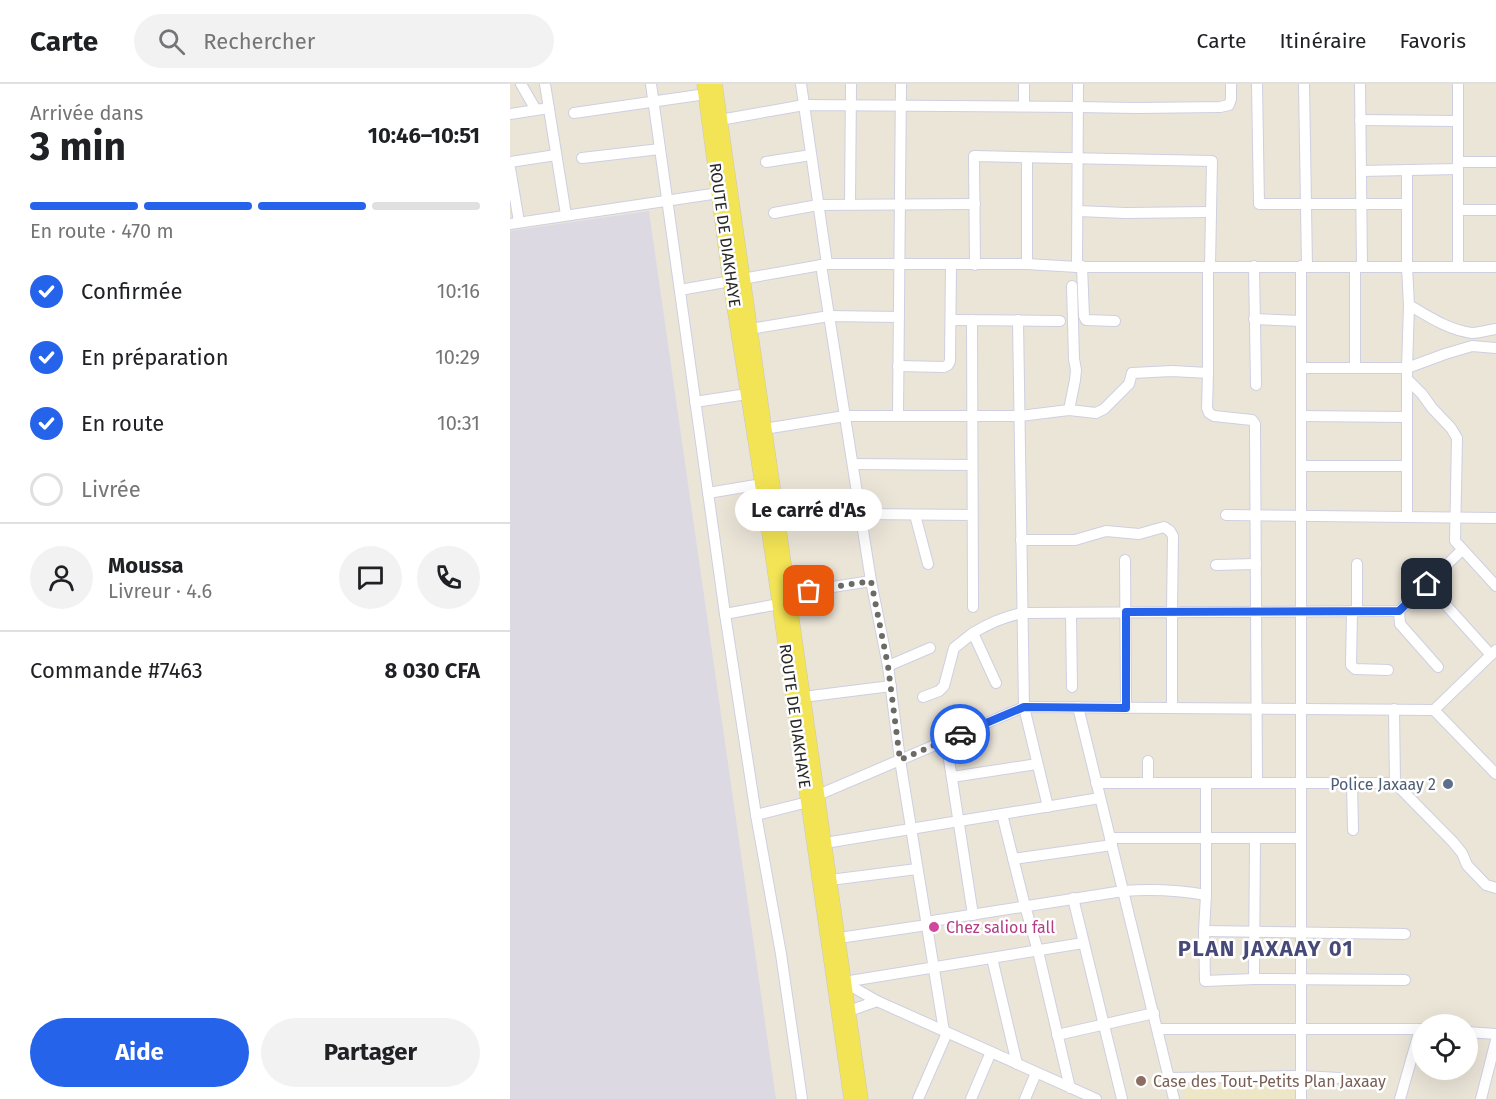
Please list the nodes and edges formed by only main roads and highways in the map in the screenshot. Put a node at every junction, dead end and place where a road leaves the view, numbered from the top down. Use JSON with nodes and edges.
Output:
{"nodes":[{"id":1,"x":708,"y":87,"type":"edge"},
{"id":2,"x":736,"y":280,"type":"junction"},
{"id":3,"x":784,"y":599,"type":"junction"},
{"id":4,"x":813,"y":799,"type":"junction"},
{"id":5,"x":839,"y":982,"type":"junction"},
{"id":6,"x":852,"y":1099,"type":"edge"}],
"edges":[{"from":1,"to":2,"type":"main road","name":"ROUTE DE DIAKHAYE"},
{"from":1,"to":2,"type":"main road","name":"ROUTE DE DIAKHAYE"},
{"from":2,"to":3,"type":"main road","name":"ROUTE DE DIAKHAYE"},
{"from":2,"to":3,"type":"main road","name":"ROUTE DE DIAKHAYE"},
{"from":3,"to":4,"type":"main road","name":"ROUTE DE DIAKHAYE"},
{"from":3,"to":4,"type":"main road","name":"ROUTE DE DIAKHAYE"},
{"from":4,"to":5,"type":"main road","name":"ROUTE DE DIAKHAYE"},
{"from":4,"to":5,"type":"main road","name":"ROUTE DE DIAKHAYE"},
{"from":5,"to":6,"type":"main road","name":"ROUTE DE DIAKHAYE"}]}
